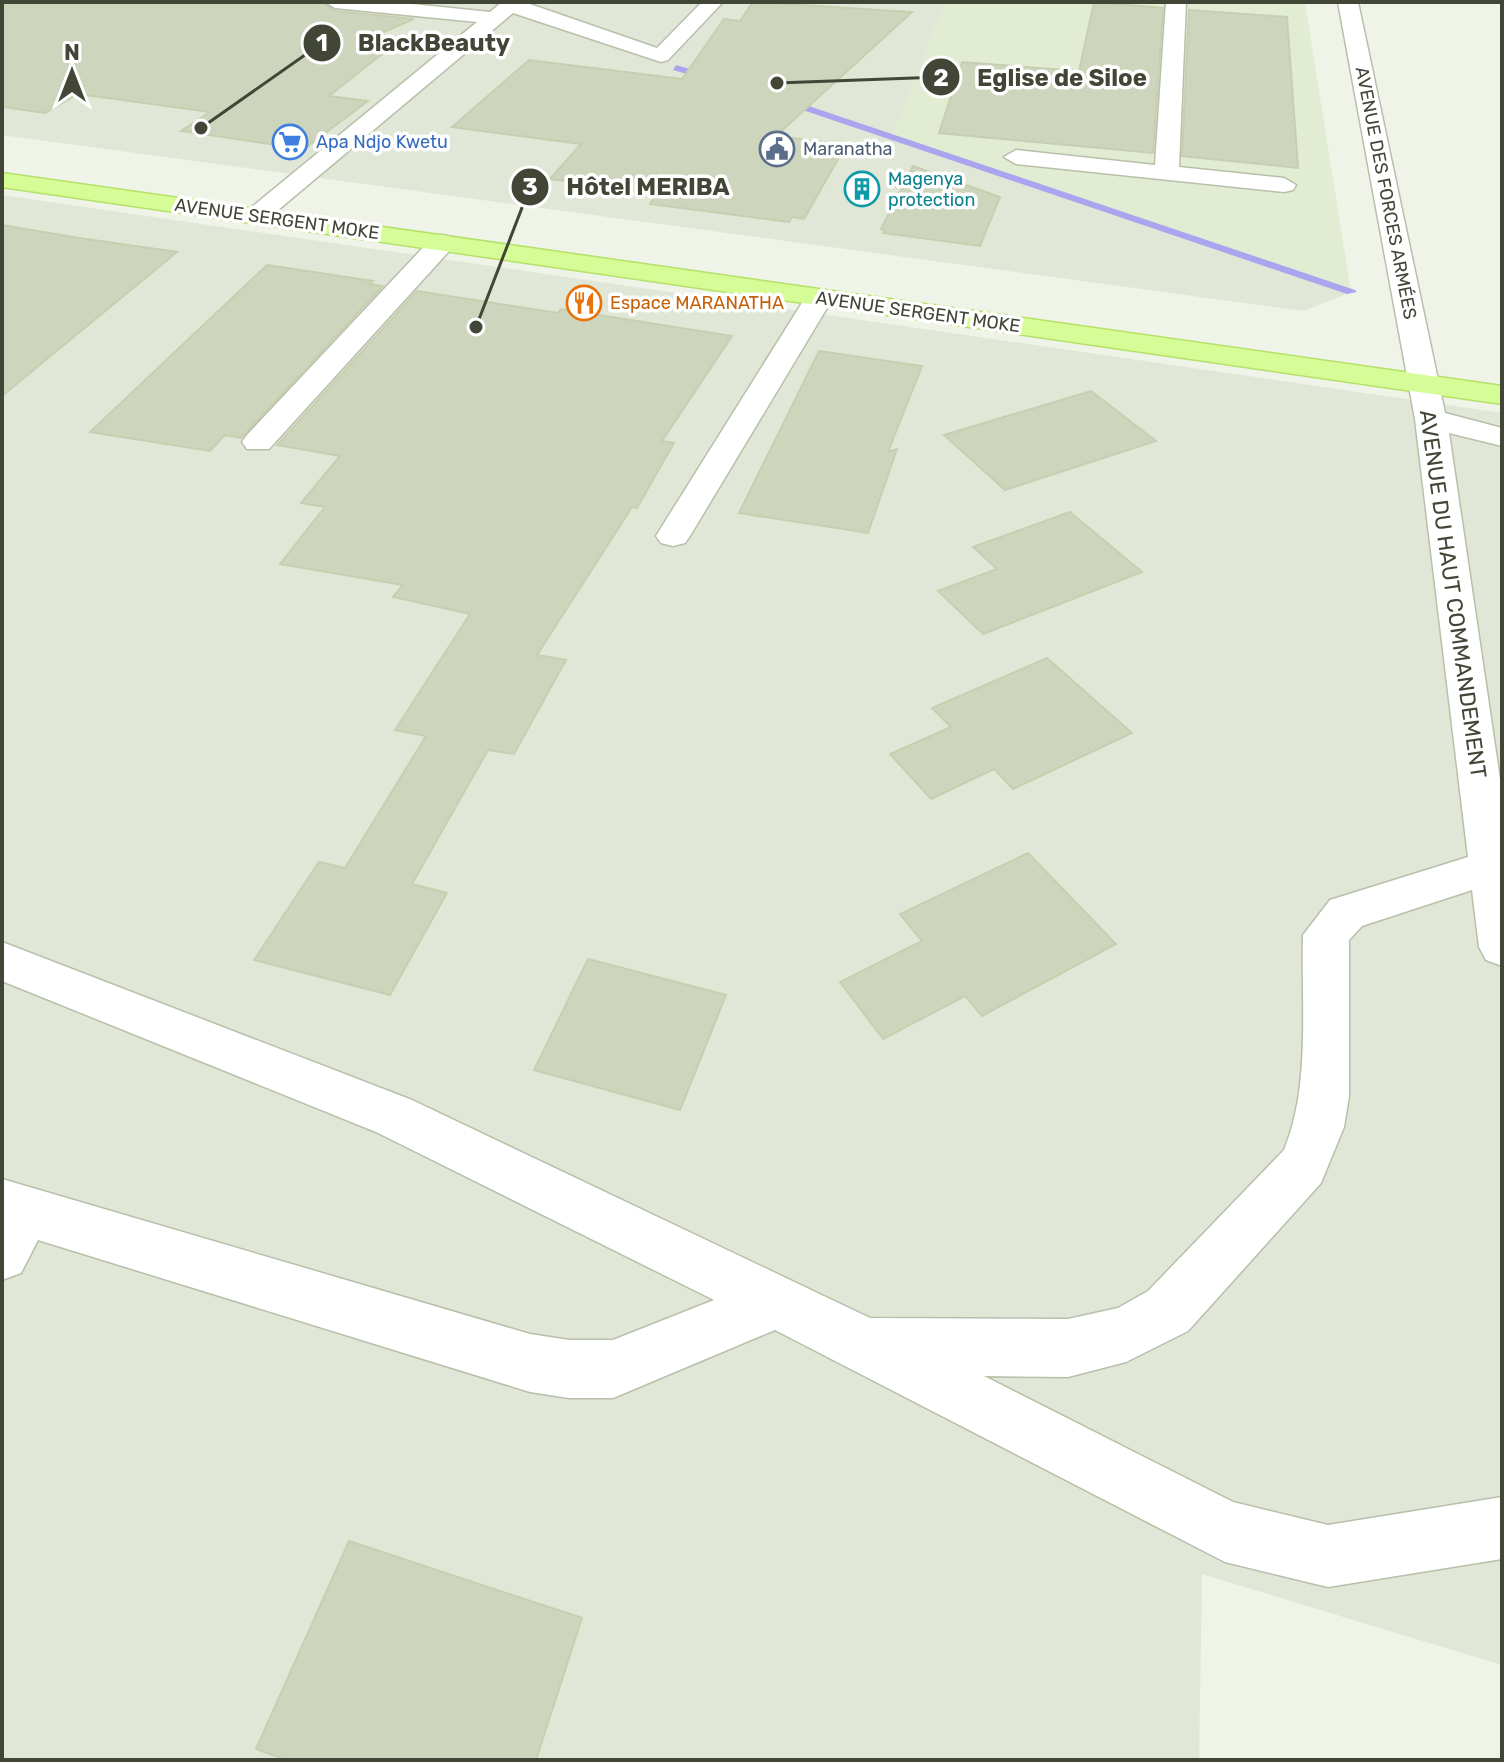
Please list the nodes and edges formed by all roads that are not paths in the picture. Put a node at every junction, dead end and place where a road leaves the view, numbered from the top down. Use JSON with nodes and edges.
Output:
{"nodes":[{"id":1,"x":335,"y":2,"type":"edge"},
{"id":2,"x":713,"y":2,"type":"edge"},
{"id":3,"x":1176,"y":2,"type":"edge"},
{"id":4,"x":1337,"y":2,"type":"edge"},
{"id":5,"x":1348,"y":2,"type":"edge"},
{"id":6,"x":506,"y":9,"type":"edge"},
{"id":7,"x":1016,"y":157,"type":"dead end"},
{"id":8,"x":1167,"y":173,"type":"junction"},
{"id":9,"x":2,"y":180,"type":"edge"},
{"id":10,"x":1284,"y":185,"type":"dead end"},
{"id":11,"x":256,"y":216,"type":"junction"},
{"id":12,"x":442,"y":243,"type":"junction"},
{"id":13,"x":819,"y":298,"type":"junction"},
{"id":14,"x":1502,"y":395,"type":"edge"},
{"id":15,"x":1427,"y":402,"type":"junction"},
{"id":16,"x":1502,"y":437,"type":"edge"},
{"id":17,"x":258,"y":442,"type":"dead end"},
{"id":18,"x":673,"y":536,"type":"dead end"},
{"id":19,"x":1490,"y":867,"type":"junction"},
{"id":20,"x":1502,"y":947,"type":"edge"},
{"id":21,"x":2,"y":961,"type":"edge"},
{"id":22,"x":10,"y":1223,"type":"edge"},
{"id":23,"x":776,"y":1302,"type":"junction"},
{"id":24,"x":866,"y":1346,"type":"junction"},
{"id":25,"x":1502,"y":1528,"type":"edge"}],
"edges":[{"from":1,"to":6,"type":"street"},
{"from":2,"to":6,"type":"street"},
{"from":3,"to":8,"type":"street"},
{"from":4,"to":5,"type":"street"},
{"from":5,"to":15,"type":"street","name":"AVENUE DES FORCES ARMÉES"},
{"from":6,"to":11,"type":"street"},
{"from":7,"to":8,"type":"street"},
{"from":8,"to":10,"type":"street"},
{"from":9,"to":11,"type":"main road","name":"AVENUE SERGENT MOKE"},
{"from":11,"to":12,"type":"main road","name":"AVENUE SERGENT MOKE"},
{"from":12,"to":13,"type":"main road","name":"AVENUE SERGENT MOKE"},
{"from":12,"to":17,"type":"street"},
{"from":13,"to":15,"type":"main road","name":"AVENUE SERGENT MOKE"},
{"from":13,"to":18,"type":"street"},
{"from":14,"to":15,"type":"main road","name":"AVENUE SERGENT MOKE"},
{"from":15,"to":16,"type":"street"},
{"from":15,"to":19,"type":"street","name":"AVENUE DU HAUT COMMANDEMENT"},
{"from":19,"to":20,"type":"street","name":"AVENUE DU HAUT COMMANDEMENT"},
{"from":19,"to":24,"type":"street"},
{"from":21,"to":23,"type":"street"},
{"from":22,"to":23,"type":"street"},
{"from":23,"to":24,"type":"street"},
{"from":24,"to":25,"type":"street"}]}
